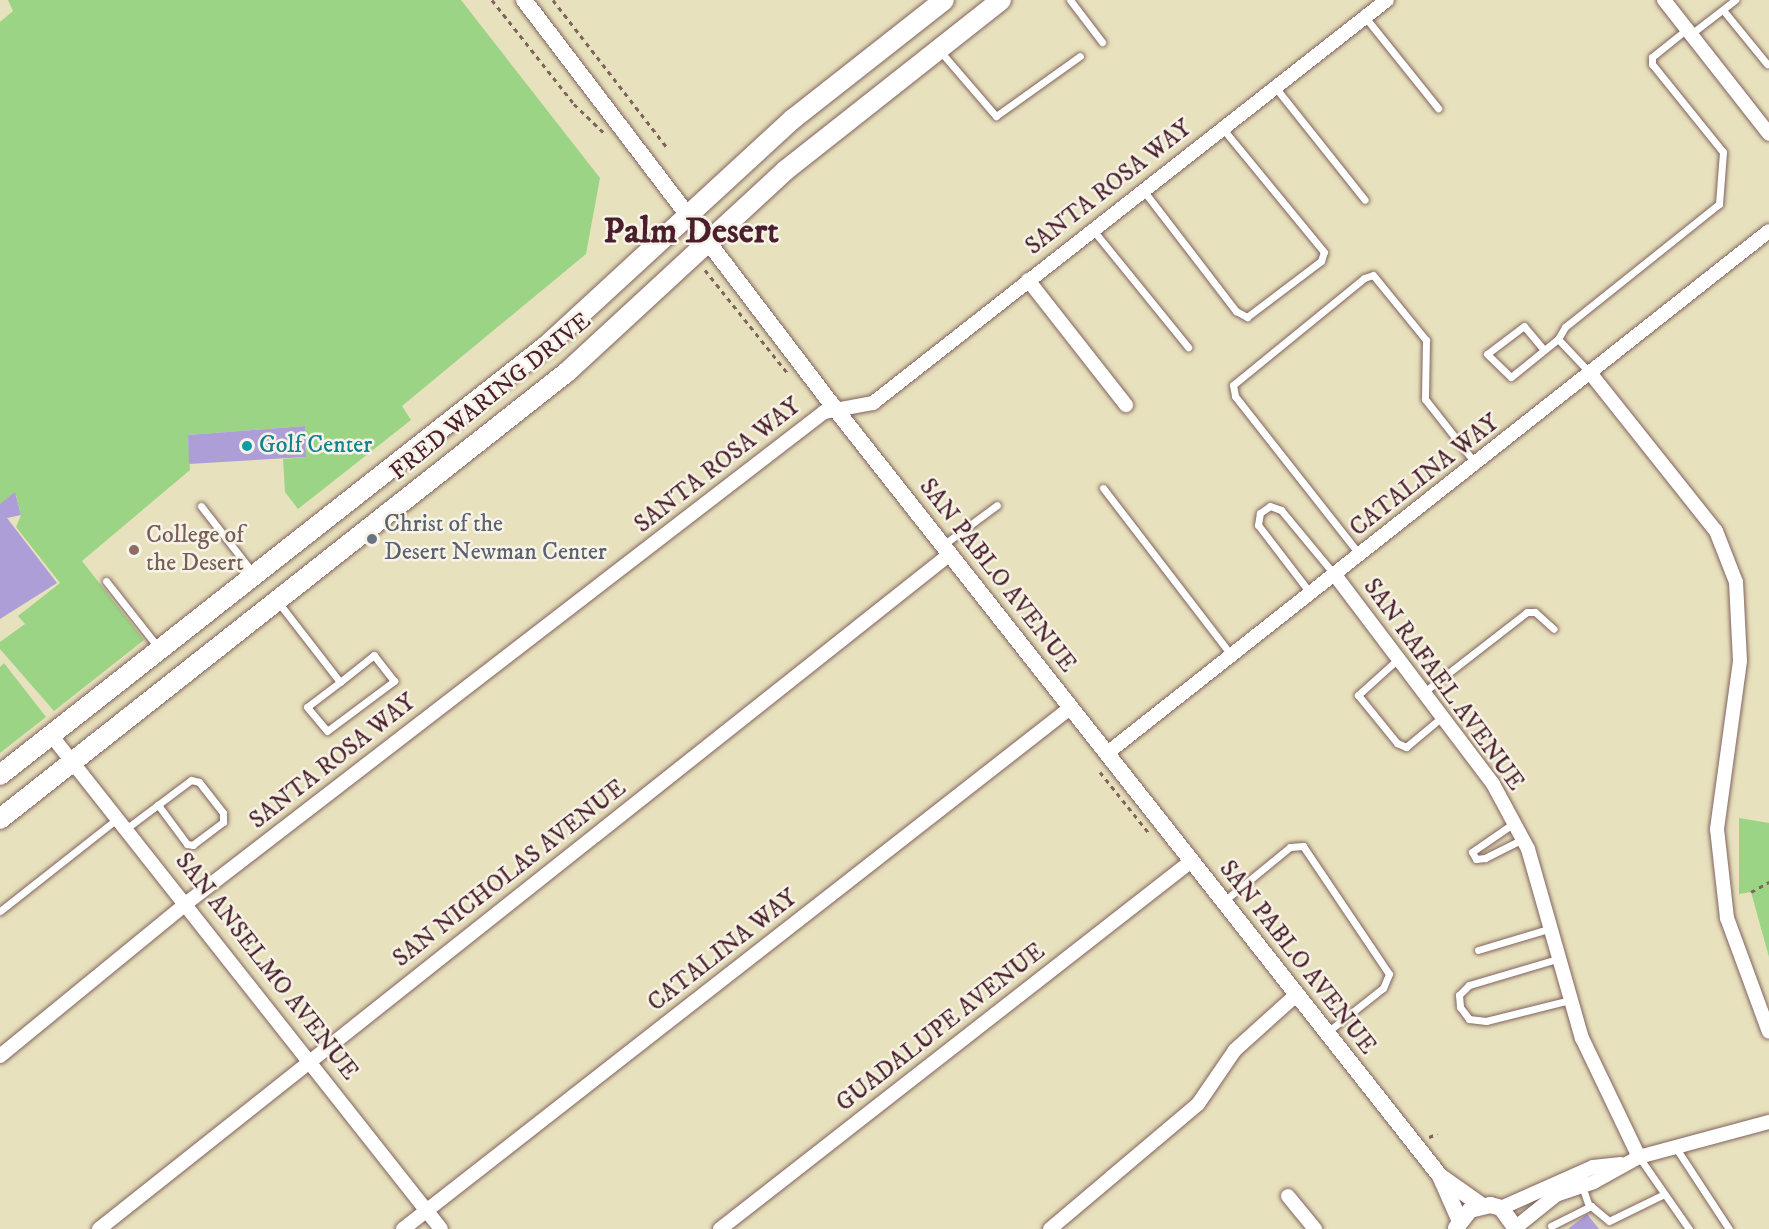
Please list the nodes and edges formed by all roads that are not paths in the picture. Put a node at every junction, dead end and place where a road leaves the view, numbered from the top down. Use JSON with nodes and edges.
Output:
{"nodes":[{"id":1,"x":524,"y":0,"type":"edge"},
{"id":2,"x":944,"y":0,"type":"edge"},
{"id":3,"x":1000,"y":0,"type":"edge"},
{"id":4,"x":1070,"y":0,"type":"edge"},
{"id":5,"x":1387,"y":0,"type":"edge"},
{"id":6,"x":1665,"y":0,"type":"edge"},
{"id":7,"x":1734,"y":0,"type":"edge"},
{"id":8,"x":1723,"y":10,"type":"junction"},
{"id":9,"x":1365,"y":17,"type":"junction"},
{"id":10,"x":1689,"y":32,"type":"junction"},
{"id":11,"x":1102,"y":42,"type":"dead end"},
{"id":12,"x":939,"y":49,"type":"junction"},
{"id":13,"x":1080,"y":56,"type":"dead end"},
{"id":14,"x":1767,"y":64,"type":"dead end"},
{"id":15,"x":1275,"y":87,"type":"junction"},
{"id":16,"x":1438,"y":108,"type":"dead end"},
{"id":17,"x":1767,"y":127,"type":"edge"},
{"id":18,"x":1222,"y":128,"type":"junction"},
{"id":19,"x":1143,"y":190,"type":"junction"},
{"id":20,"x":1365,"y":200,"type":"dead end"},
{"id":21,"x":687,"y":216,"type":"junction"},
{"id":22,"x":1093,"y":230,"type":"junction"},
{"id":23,"x":1769,"y":231,"type":"edge"},
{"id":24,"x":708,"y":243,"type":"junction"},
{"id":25,"x":1028,"y":280,"type":"junction"},
{"id":26,"x":1558,"y":339,"type":"junction"},
{"id":27,"x":1188,"y":347,"type":"dead end"},
{"id":28,"x":1544,"y":350,"type":"junction"},
{"id":29,"x":1591,"y":374,"type":"junction"},
{"id":30,"x":1126,"y":405,"type":"dead end"},
{"id":31,"x":833,"y":406,"type":"junction"},
{"id":32,"x":1476,"y":464,"type":"junction"},
{"id":33,"x":1103,"y":488,"type":"dead end"},
{"id":34,"x":998,"y":505,"type":"dead end"},
{"id":35,"x":201,"y":506,"type":"dead end"},
{"id":36,"x":946,"y":549,"type":"junction"},
{"id":37,"x":1360,"y":555,"type":"junction"},
{"id":38,"x":255,"y":575,"type":"junction"},
{"id":39,"x":1335,"y":575,"type":"junction"},
{"id":40,"x":106,"y":580,"type":"dead end"},
{"id":41,"x":1311,"y":594,"type":"junction"},
{"id":42,"x":277,"y":600,"type":"junction"},
{"id":43,"x":1554,"y":629,"type":"dead end"},
{"id":44,"x":160,"y":649,"type":"junction"},
{"id":45,"x":1232,"y":656,"type":"junction"},
{"id":46,"x":1398,"y":659,"type":"junction"},
{"id":47,"x":340,"y":682,"type":"junction"},
{"id":48,"x":1424,"y":692,"type":"junction"},
{"id":49,"x":1070,"y":708,"type":"junction"},
{"id":50,"x":1442,"y":717,"type":"junction"},
{"id":51,"x":51,"y":735,"type":"junction"},
{"id":52,"x":1106,"y":754,"type":"junction"},
{"id":53,"x":72,"y":762,"type":"junction"},
{"id":54,"x":0,"y":775,"type":"edge"},
{"id":55,"x":158,"y":805,"type":"junction"},
{"id":56,"x":0,"y":819,"type":"edge"},
{"id":57,"x":123,"y":823,"type":"junction"},
{"id":58,"x":1514,"y":823,"type":"junction"},
{"id":59,"x":1523,"y":839,"type":"junction"},
{"id":60,"x":1190,"y":862,"type":"junction"},
{"id":61,"x":188,"y":902,"type":"junction"},
{"id":62,"x":1222,"y":902,"type":"junction"},
{"id":63,"x":0,"y":911,"type":"edge"},
{"id":64,"x":1548,"y":929,"type":"junction"},
{"id":65,"x":1478,"y":950,"type":"dead end"},
{"id":66,"x":1557,"y":959,"type":"junction"},
{"id":67,"x":1295,"y":996,"type":"junction"},
{"id":68,"x":1570,"y":1000,"type":"junction"},
{"id":69,"x":1769,"y":1032,"type":"edge"},
{"id":70,"x":1325,"y":1034,"type":"junction"},
{"id":71,"x":0,"y":1056,"type":"edge"},
{"id":72,"x":310,"y":1061,"type":"junction"},
{"id":73,"x":1769,"y":1122,"type":"edge"},
{"id":74,"x":1676,"y":1148,"type":"junction"},
{"id":75,"x":1640,"y":1157,"type":"junction"},
{"id":76,"x":1623,"y":1164,"type":"junction"},
{"id":77,"x":1440,"y":1176,"type":"junction"},
{"id":78,"x":1582,"y":1186,"type":"junction"},
{"id":79,"x":1662,"y":1195,"type":"junction"},
{"id":80,"x":1288,"y":1196,"type":"dead end"},
{"id":81,"x":1480,"y":1205,"type":"junction"},
{"id":82,"x":1589,"y":1206,"type":"junction"},
{"id":83,"x":1501,"y":1208,"type":"junction"},
{"id":84,"x":427,"y":1210,"type":"junction"},
{"id":85,"x":1457,"y":1224,"type":"edge"},
{"id":86,"x":1551,"y":1226,"type":"dead end"},
{"id":87,"x":1055,"y":1227,"type":"edge"},
{"id":88,"x":99,"y":1229,"type":"edge"},
{"id":89,"x":403,"y":1229,"type":"edge"},
{"id":90,"x":441,"y":1229,"type":"edge"},
{"id":91,"x":720,"y":1229,"type":"edge"},
{"id":92,"x":1315,"y":1229,"type":"edge"},
{"id":93,"x":1515,"y":1229,"type":"edge"},
{"id":94,"x":1689,"y":1229,"type":"edge"},
{"id":95,"x":1730,"y":1229,"type":"edge"}],
"edges":[{"from":1,"to":21,"type":"street","name":"SAN PABLO AVENUE"},
{"from":2,"to":21,"type":"main road","name":"FRED WARING DRIVE"},
{"from":3,"to":12,"type":"main road","name":"FRED WARING DRIVE"},
{"from":4,"to":11,"type":"lane"},
{"from":5,"to":9,"type":"street","name":"SANTA ROSA WAY"},
{"from":6,"to":10,"type":"street"},
{"from":7,"to":8,"type":"lane"},
{"from":8,"to":10,"type":"lane"},
{"from":8,"to":14,"type":"lane"},
{"from":9,"to":15,"type":"street","name":"SANTA ROSA WAY"},
{"from":9,"to":16,"type":"lane"},
{"from":10,"to":17,"type":"street"},
{"from":10,"to":26,"type":"lane"},
{"from":12,"to":13,"type":"lane"},
{"from":12,"to":24,"type":"main road","name":"FRED WARING DRIVE"},
{"from":15,"to":18,"type":"street","name":"SANTA ROSA WAY"},
{"from":15,"to":20,"type":"lane"},
{"from":18,"to":19,"type":"street","name":"SANTA ROSA WAY"},
{"from":18,"to":19,"type":"lane"},
{"from":19,"to":22,"type":"street","name":"SANTA ROSA WAY"},
{"from":21,"to":24,"type":"street","name":"SAN PABLO AVENUE"},
{"from":21,"to":38,"type":"main road","name":"FRED WARING DRIVE"},
{"from":22,"to":25,"type":"street","name":"SANTA ROSA WAY"},
{"from":22,"to":27,"type":"lane"},
{"from":23,"to":29,"type":"street","name":"CATALINA WAY"},
{"from":24,"to":31,"type":"street","name":"SAN PABLO AVENUE"},
{"from":24,"to":42,"type":"main road","name":"FRED WARING DRIVE"},
{"from":25,"to":30,"type":"street"},
{"from":25,"to":31,"type":"street","name":"SANTA ROSA WAY"},
{"from":26,"to":28,"type":"lane"},
{"from":26,"to":29,"type":"lane"},
{"from":28,"to":28,"type":"lane"},
{"from":29,"to":32,"type":"street","name":"CATALINA WAY"},
{"from":29,"to":69,"type":"street"},
{"from":31,"to":36,"type":"street","name":"SAN PABLO AVENUE"},
{"from":31,"to":61,"type":"street","name":"SANTA ROSA WAY"},
{"from":32,"to":37,"type":"street","name":"CATALINA WAY"},
{"from":32,"to":37,"type":"lane"},
{"from":33,"to":45,"type":"lane"},
{"from":34,"to":36,"type":"lane"},
{"from":35,"to":38,"type":"lane"},
{"from":36,"to":49,"type":"street","name":"SAN PABLO AVENUE"},
{"from":36,"to":72,"type":"street","name":"SAN NICHOLAS AVENUE"},
{"from":37,"to":39,"type":"street","name":"CATALINA WAY"},
{"from":38,"to":44,"type":"main road","name":"FRED WARING DRIVE"},
{"from":39,"to":41,"type":"street","name":"CATALINA WAY"},
{"from":39,"to":41,"type":"lane"},
{"from":39,"to":46,"type":"street","name":"SAN RAFAEL AVENUE"},
{"from":40,"to":44,"type":"lane"},
{"from":41,"to":45,"type":"street","name":"CATALINA WAY"},
{"from":42,"to":47,"type":"lane"},
{"from":42,"to":53,"type":"main road","name":"FRED WARING DRIVE"},
{"from":43,"to":48,"type":"lane"},
{"from":44,"to":51,"type":"main road","name":"FRED WARING DRIVE"},
{"from":45,"to":52,"type":"street","name":"CATALINA WAY"},
{"from":46,"to":48,"type":"street","name":"SAN RAFAEL AVENUE"},
{"from":46,"to":50,"type":"lane"},
{"from":47,"to":47,"type":"lane"},
{"from":48,"to":50,"type":"street","name":"SAN RAFAEL AVENUE"},
{"from":49,"to":52,"type":"street","name":"SAN PABLO AVENUE"},
{"from":49,"to":84,"type":"street","name":"CATALINA WAY"},
{"from":50,"to":58,"type":"street","name":"SAN RAFAEL AVENUE"},
{"from":51,"to":53,"type":"street","name":"SAN ANSELMO AVENUE"},
{"from":51,"to":54,"type":"main road","name":"FRED WARING DRIVE"},
{"from":52,"to":60,"type":"street","name":"SAN PABLO AVENUE"},
{"from":53,"to":56,"type":"main road","name":"FRED WARING DRIVE"},
{"from":53,"to":57,"type":"street","name":"SAN ANSELMO AVENUE"},
{"from":55,"to":55,"type":"lane"},
{"from":55,"to":57,"type":"lane"},
{"from":57,"to":61,"type":"street","name":"SAN ANSELMO AVENUE"},
{"from":57,"to":63,"type":"lane"},
{"from":58,"to":59,"type":"street","name":"SAN RAFAEL AVENUE"},
{"from":58,"to":59,"type":"lane"},
{"from":59,"to":64,"type":"street","name":"SAN RAFAEL AVENUE"},
{"from":60,"to":62,"type":"street","name":"SAN PABLO AVENUE"},
{"from":60,"to":91,"type":"street","name":"GUADALUPE AVENUE"},
{"from":61,"to":71,"type":"street","name":"SANTA ROSA WAY"},
{"from":61,"to":72,"type":"street","name":"SAN ANSELMO AVENUE"},
{"from":62,"to":67,"type":"street","name":"SAN PABLO AVENUE"},
{"from":62,"to":70,"type":"lane"},
{"from":64,"to":65,"type":"lane"},
{"from":64,"to":66,"type":"street","name":"SAN RAFAEL AVENUE"},
{"from":66,"to":68,"type":"street","name":"SAN RAFAEL AVENUE"},
{"from":66,"to":68,"type":"lane"},
{"from":67,"to":70,"type":"street","name":"SAN PABLO AVENUE"},
{"from":67,"to":87,"type":"street"},
{"from":68,"to":75,"type":"street","name":"SAN RAFAEL AVENUE"},
{"from":70,"to":77,"type":"street","name":"SAN PABLO AVENUE"},
{"from":72,"to":84,"type":"street","name":"SAN ANSELMO AVENUE"},
{"from":72,"to":88,"type":"street","name":"SAN NICHOLAS AVENUE"},
{"from":73,"to":74,"type":"street"},
{"from":74,"to":75,"type":"street"},
{"from":74,"to":95,"type":"lane"},
{"from":75,"to":76,"type":"street"},
{"from":75,"to":79,"type":"lane"},
{"from":76,"to":78,"type":"street"},
{"from":76,"to":83,"type":"street"},
{"from":77,"to":81,"type":"street","name":"SAN PABLO AVENUE"},
{"from":77,"to":85,"type":"street","name":"SAN PABLO AVENUE"},
{"from":78,"to":82,"type":"lane"},
{"from":78,"to":93,"type":"street"},
{"from":79,"to":82,"type":"lane"},
{"from":79,"to":94,"type":"lane"},
{"from":80,"to":92,"type":"street"},
{"from":81,"to":83,"type":"street","name":"SAN PABLO AVENUE"},
{"from":81,"to":85,"type":"street","name":"SAN PABLO AVENUE"},
{"from":82,"to":86,"type":"lane"},
{"from":83,"to":93,"type":"street"},
{"from":84,"to":89,"type":"street","name":"CATALINA WAY"},
{"from":84,"to":90,"type":"street","name":"SAN ANSELMO AVENUE"}]}
